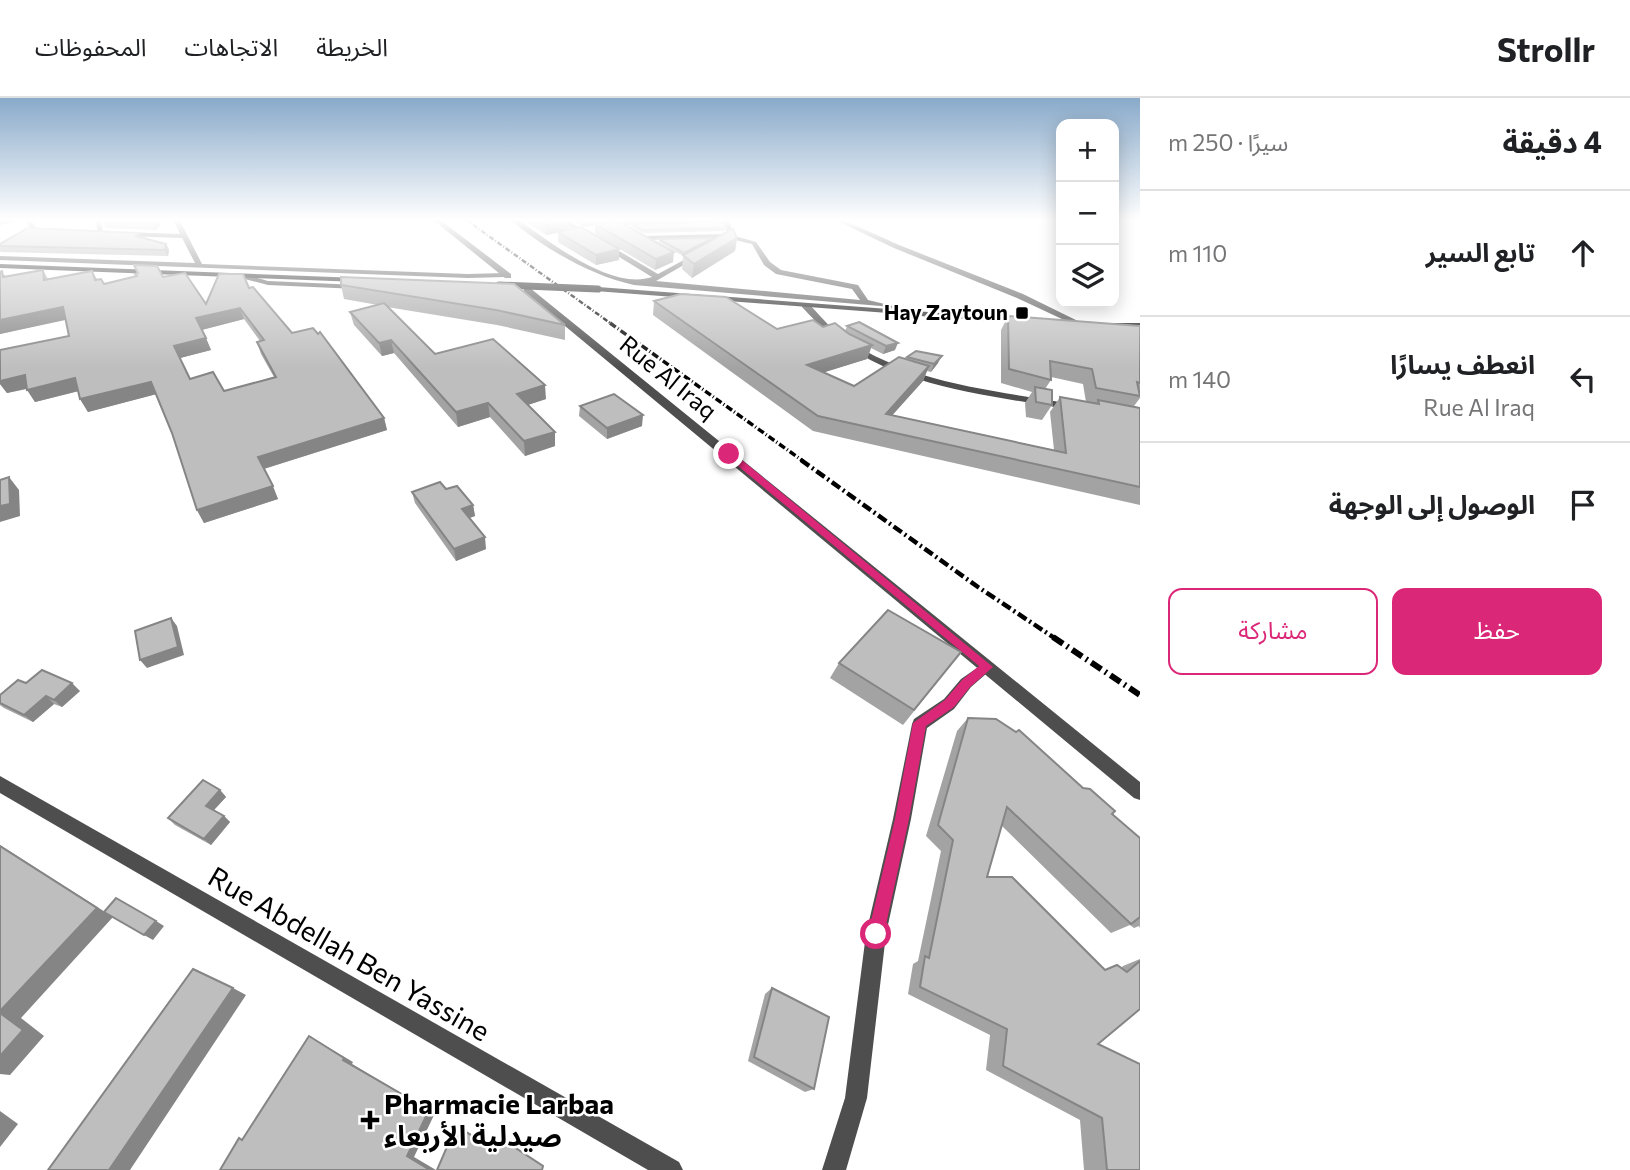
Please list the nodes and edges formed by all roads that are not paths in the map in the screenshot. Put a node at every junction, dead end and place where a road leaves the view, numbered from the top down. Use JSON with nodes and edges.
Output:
{"nodes":[{"id":1,"x":74,"y":269,"type":"edge"},
{"id":2,"x":286,"y":269,"type":"edge"},
{"id":3,"x":499,"y":269,"type":"edge"},
{"id":4,"x":591,"y":269,"type":"edge"},
{"id":5,"x":644,"y":269,"type":"edge"},
{"id":6,"x":672,"y":269,"type":"edge"},
{"id":7,"x":775,"y":269,"type":"edge"},
{"id":8,"x":952,"y":269,"type":"edge"},
{"id":9,"x":244,"y":276,"type":"junction"},
{"id":10,"x":657,"y":277,"type":"junction"},
{"id":11,"x":646,"y":282,"type":"junction"},
{"id":12,"x":374,"y":288,"type":"edge"},
{"id":13,"x":490,"y":288,"type":"junction"},
{"id":14,"x":865,"y":302,"type":"junction"},
{"id":15,"x":806,"y":305,"type":"junction"},
{"id":16,"x":877,"y":311,"type":"junction"},
{"id":17,"x":926,"y":315,"type":"junction"},
{"id":18,"x":1034,"y":322,"type":"edge"},
{"id":19,"x":1057,"y":323,"type":"edge"},
{"id":20,"x":1080,"y":324,"type":"junction"},
{"id":21,"x":1094,"y":324,"type":"edge"},
{"id":22,"x":1108,"y":325,"type":"edge"},
{"id":23,"x":1140,"y":325,"type":"edge"},
{"id":24,"x":1088,"y":410,"type":"edge"},
{"id":25,"x":987,"y":667,"type":"junction"},
{"id":26,"x":0,"y":784,"type":"edge"},
{"id":27,"x":1140,"y":792,"type":"edge"},
{"id":28,"x":671,"y":1170,"type":"edge"},
{"id":29,"x":834,"y":1170,"type":"edge"}],
"edges":[{"from":1,"to":9,"type":"main road"},
{"from":2,"to":3,"type":"street"},
{"from":4,"to":11,"type":"street"},
{"from":5,"to":10,"type":"street"},
{"from":6,"to":10,"type":"street"},
{"from":7,"to":14,"type":"street"},
{"from":8,"to":20,"type":"street"},
{"from":9,"to":12,"type":"street"},
{"from":9,"to":13,"type":"main road"},
{"from":10,"to":11,"type":"street"},
{"from":11,"to":14,"type":"street"},
{"from":13,"to":15,"type":"main road","bridge":true},
{"from":13,"to":25,"type":"street","name":"Rue Al Iraq"},
{"from":14,"to":16,"type":"street"},
{"from":14,"to":17,"type":"street"},
{"from":15,"to":16,"type":"main road"},
{"from":15,"to":24,"type":"street"},
{"from":16,"to":17,"type":"main road"},
{"from":17,"to":18,"type":"main road"},
{"from":19,"to":20,"type":"main road"},
{"from":20,"to":21,"type":"main road"},
{"from":22,"to":23,"type":"main road"},
{"from":25,"to":27,"type":"street","name":"Rue Al Iraq"},
{"from":25,"to":29,"type":"street"},
{"from":26,"to":28,"type":"street","name":"Rue Abdellah Ben Yassine"}]}
